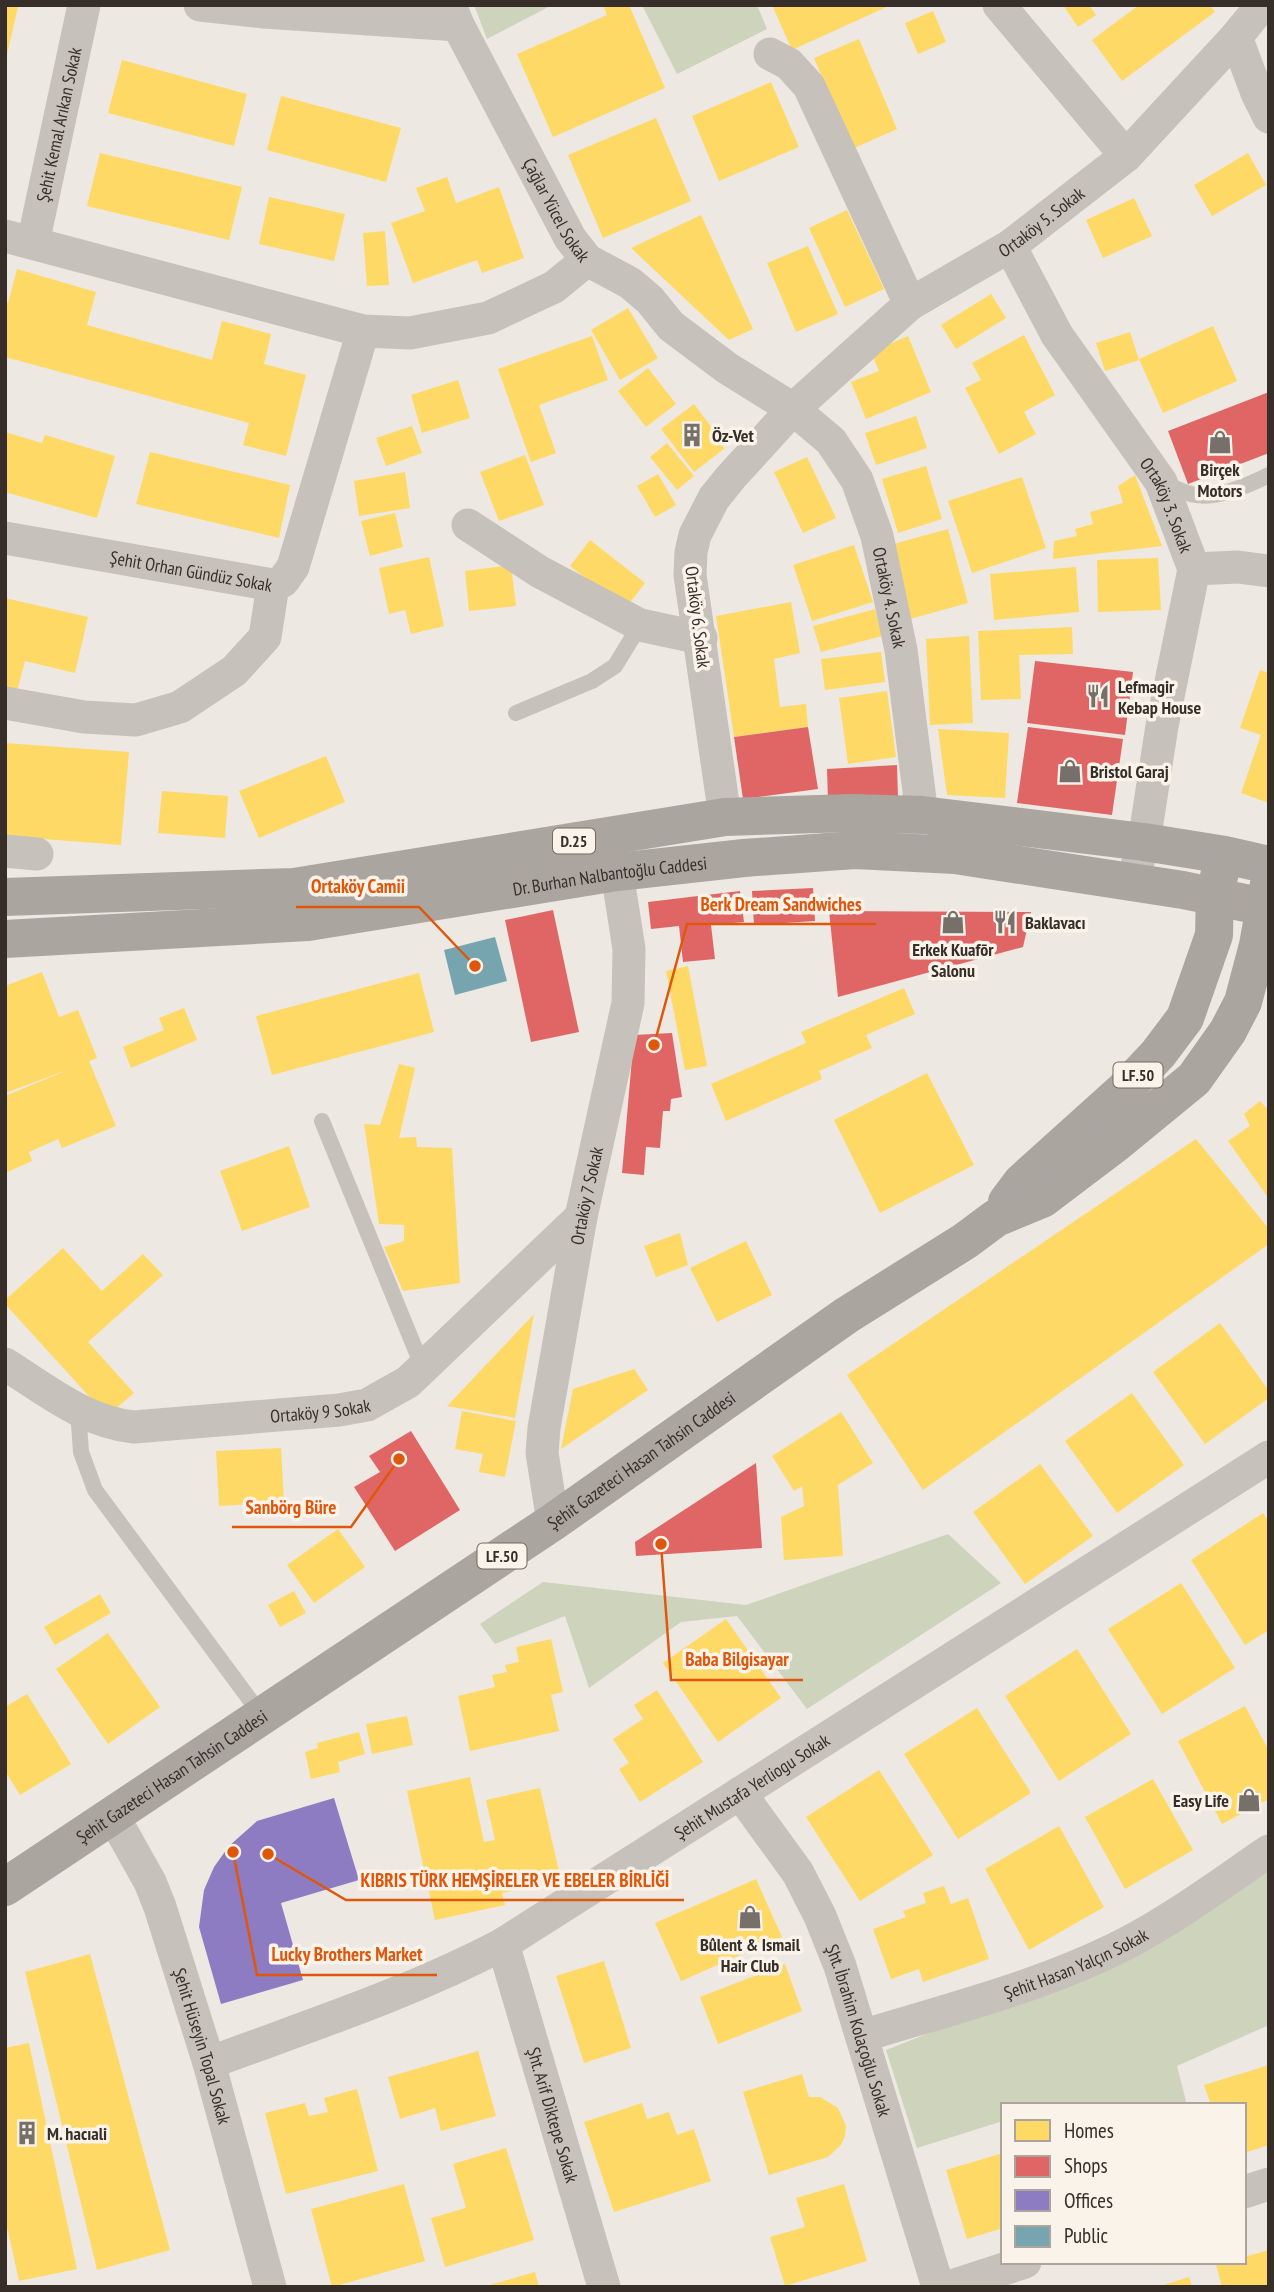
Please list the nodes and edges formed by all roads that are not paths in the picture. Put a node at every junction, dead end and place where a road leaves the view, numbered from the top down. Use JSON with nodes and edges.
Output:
{"nodes":[{"id":1,"x":84,"y":5,"type":"edge"},
{"id":2,"x":200,"y":5,"type":"edge"},
{"id":3,"x":999,"y":5,"type":"edge"},
{"id":4,"x":1259,"y":6,"type":"edge"},
{"id":5,"x":454,"y":15,"type":"edge"},
{"id":6,"x":1236,"y":37,"type":"junction"},
{"id":7,"x":770,"y":54,"type":"dead end"},
{"id":8,"x":1269,"y":117,"type":"edge"},
{"id":9,"x":1126,"y":156,"type":"junction"},
{"id":10,"x":19,"y":239,"type":"edge"},
{"id":11,"x":1010,"y":246,"type":"junction"},
{"id":12,"x":587,"y":260,"type":"junction"},
{"id":13,"x":910,"y":304,"type":"junction"},
{"id":14,"x":363,"y":331,"type":"junction"},
{"id":15,"x":793,"y":409,"type":"junction"},
{"id":16,"x":1269,"y":475,"type":"edge"},
{"id":17,"x":1161,"y":482,"type":"junction"},
{"id":18,"x":468,"y":525,"type":"dead end"},
{"id":19,"x":5,"y":538,"type":"edge"},
{"id":20,"x":1194,"y":569,"type":"junction"},
{"id":21,"x":1269,"y":571,"type":"edge"},
{"id":22,"x":273,"y":585,"type":"junction"},
{"id":23,"x":640,"y":625,"type":"junction"},
{"id":24,"x":701,"y":638,"type":"junction"},
{"id":25,"x":5,"y":703,"type":"edge"},
{"id":26,"x":516,"y":713,"type":"dead end"},
{"id":27,"x":922,"y":815,"type":"junction"},
{"id":28,"x":725,"y":817,"type":"junction"},
{"id":29,"x":1144,"y":842,"type":"junction"},
{"id":30,"x":1225,"y":855,"type":"junction"},
{"id":31,"x":1269,"y":865,"type":"edge"},
{"id":32,"x":617,"y":872,"type":"junction"},
{"id":33,"x":1132,"y":882,"type":"junction"},
{"id":34,"x":1215,"y":895,"type":"junction"},
{"id":35,"x":5,"y":897,"type":"edge"},
{"id":36,"x":1267,"y":900,"type":"edge"},
{"id":37,"x":5,"y":939,"type":"edge"},
{"id":38,"x":1256,"y":992,"type":"edge"},
{"id":39,"x":322,"y":1121,"type":"dead end"},
{"id":40,"x":580,"y":1217,"type":"junction"},
{"id":41,"x":996,"y":1218,"type":"junction"},
{"id":42,"x":5,"y":1364,"type":"edge"},
{"id":43,"x":423,"y":1368,"type":"junction"},
{"id":44,"x":78,"y":1410,"type":"junction"},
{"id":45,"x":1269,"y":1457,"type":"edge"},
{"id":46,"x":552,"y":1522,"type":"junction"},
{"id":47,"x":262,"y":1716,"type":"junction"},
{"id":48,"x":740,"y":1793,"type":"junction"},
{"id":49,"x":113,"y":1816,"type":"junction"},
{"id":50,"x":1269,"y":1851,"type":"edge"},
{"id":51,"x":5,"y":1887,"type":"edge"},
{"id":52,"x":503,"y":1944,"type":"junction"},
{"id":53,"x":862,"y":2036,"type":"junction"},
{"id":54,"x":209,"y":2063,"type":"junction"},
{"id":55,"x":1269,"y":2184,"type":"edge"},
{"id":56,"x":1246,"y":2191,"type":"edge"},
{"id":57,"x":1019,"y":2264,"type":"edge"},
{"id":58,"x":270,"y":2287,"type":"edge"},
{"id":59,"x":604,"y":2287,"type":"edge"},
{"id":60,"x":938,"y":2287,"type":"edge"},
{"id":61,"x":949,"y":2287,"type":"edge"}],
"edges":[{"from":1,"to":10,"type":"street","name":"Şehit Kemal Arıkan Sokak"},
{"from":2,"to":5,"type":"street"},
{"from":3,"to":9,"type":"street"},
{"from":4,"to":6,"type":"street","name":"Ortaköy 5. Sokak"},
{"from":5,"to":12,"type":"street","name":"Çağlar Yücel Sokak"},
{"from":6,"to":8,"type":"street"},
{"from":6,"to":9,"type":"street","name":"Ortaköy 5. Sokak"},
{"from":7,"to":13,"type":"street"},
{"from":9,"to":11,"type":"street","name":"Ortaköy 5. Sokak"},
{"from":10,"to":14,"type":"street"},
{"from":11,"to":13,"type":"street","name":"Ortaköy 5. Sokak"},
{"from":11,"to":17,"type":"street","name":"Ortaköy 3. Sokak"},
{"from":12,"to":14,"type":"street"},
{"from":12,"to":15,"type":"street","name":"Çağlar Yücel Sokak"},
{"from":13,"to":15,"type":"street","name":"Ortaköy 5. Sokak"},
{"from":14,"to":22,"type":"street","name":"Şehit Orhan Gündüz Sokak"},
{"from":15,"to":24,"type":"street","name":"Ortaköy 6. Sokak"},
{"from":15,"to":27,"type":"street","name":"Ortaköy 4. Sokak"},
{"from":16,"to":17,"type":"lane"},
{"from":17,"to":20,"type":"street","name":"Ortaköy 3. Sokak"},
{"from":18,"to":23,"type":"street"},
{"from":19,"to":22,"type":"street","name":"Şehit Orhan Gündüz Sokak"},
{"from":20,"to":21,"type":"street"},
{"from":20,"to":29,"type":"street","name":"Ortaköy 3. Sokak"},
{"from":22,"to":25,"type":"street"},
{"from":23,"to":24,"type":"street"},
{"from":23,"to":26,"type":"lane"},
{"from":24,"to":28,"type":"street","name":"Ortaköy 6. Sokak"},
{"from":27,"to":28,"type":"main road","name":"Dr. Burhan Nalbantoğlu Caddesi","number":"D.25"},
{"from":27,"to":29,"type":"main road","name":"Dr. Burhan Nalbantoğlu Caddesi","number":"D.25"},
{"from":28,"to":35,"type":"main road","name":"Dr. Burhan Nalbantoğlu Caddesi","number":"D.25"},
{"from":29,"to":30,"type":"main road","number":"D.25"},
{"from":29,"to":33,"type":"street","name":"Ortaköy 3. Sokak"},
{"from":30,"to":31,"type":"main road","number":"D.25"},
{"from":30,"to":34,"type":"main road","name":"Şehit Gazeteci Hasan Tahsin Caddesi","number":"LF.50"},
{"from":32,"to":33,"type":"main road","name":"Dr. Burhan Nalbantoğlu Caddesi","number":"D.25"},
{"from":32,"to":37,"type":"main road","name":"Dr. Burhan Nalbantoğlu Caddesi","number":"D.25"},
{"from":32,"to":40,"type":"street","name":"Ortaköy 7 Sokak"},
{"from":33,"to":34,"type":"main road","name":"Dr. Burhan Nalbantoğlu Caddesi","number":"D.25"},
{"from":34,"to":36,"type":"main road","number":"D.25"},
{"from":34,"to":41,"type":"main road","name":"Şehit Gazeteci Hasan Tahsin Caddesi","number":"LF.50"},
{"from":36,"to":38,"type":"main road","name":"Şehit Gazeteci Hasan Tahsin Caddesi","number":"LF.50"},
{"from":38,"to":41,"type":"main road","name":"Şehit Gazeteci Hasan Tahsin Caddesi","number":"LF.50"},
{"from":39,"to":43,"type":"lane"},
{"from":40,"to":43,"type":"street","name":"Ortaköy 9 Sokak"},
{"from":40,"to":46,"type":"street","name":"Ortaköy 7 Sokak"},
{"from":41,"to":46,"type":"main road","name":"Şehit Gazeteci Hasan Tahsin Caddesi","number":"LF.50"},
{"from":42,"to":44,"type":"street","name":"Ortaköy 9 Sokak"},
{"from":43,"to":44,"type":"street","name":"Ortaköy 9 Sokak"},
{"from":44,"to":47,"type":"lane"},
{"from":45,"to":48,"type":"street","name":"Şehit Mustafa Yerliogu Sokak"},
{"from":46,"to":47,"type":"main road","name":"Şehit Gazeteci Hasan Tahsin Caddesi","number":"LF.50"},
{"from":47,"to":49,"type":"main road","name":"Şehit Gazeteci Hasan Tahsin Caddesi","number":"LF.50"},
{"from":48,"to":52,"type":"street","name":"Şehit Mustafa Yerliogu Sokak"},
{"from":48,"to":53,"type":"street","name":"Şht. İbrahim Kolaçoğlu Sokak"},
{"from":49,"to":51,"type":"main road","name":"Şehit Gazeteci Hasan Tahsin Caddesi","number":"LF.50"},
{"from":49,"to":54,"type":"street","name":"Şehit Hüseyin Topal Sokak"},
{"from":50,"to":53,"type":"street","name":"Şehit Hasan Yalçın Sokak"},
{"from":52,"to":54,"type":"street","name":"Şehit Mustafa Yerliogu Sokak"},
{"from":52,"to":59,"type":"street","name":"Şht. Arif Diktepe Sokak"},
{"from":53,"to":60,"type":"street","name":"Şht. İbrahim Kolaçoğlu Sokak"},
{"from":54,"to":58,"type":"street","name":"Şehit Hüseyin Topal Sokak"},
{"from":55,"to":56,"type":"street"},
{"from":57,"to":61,"type":"street"}]}
